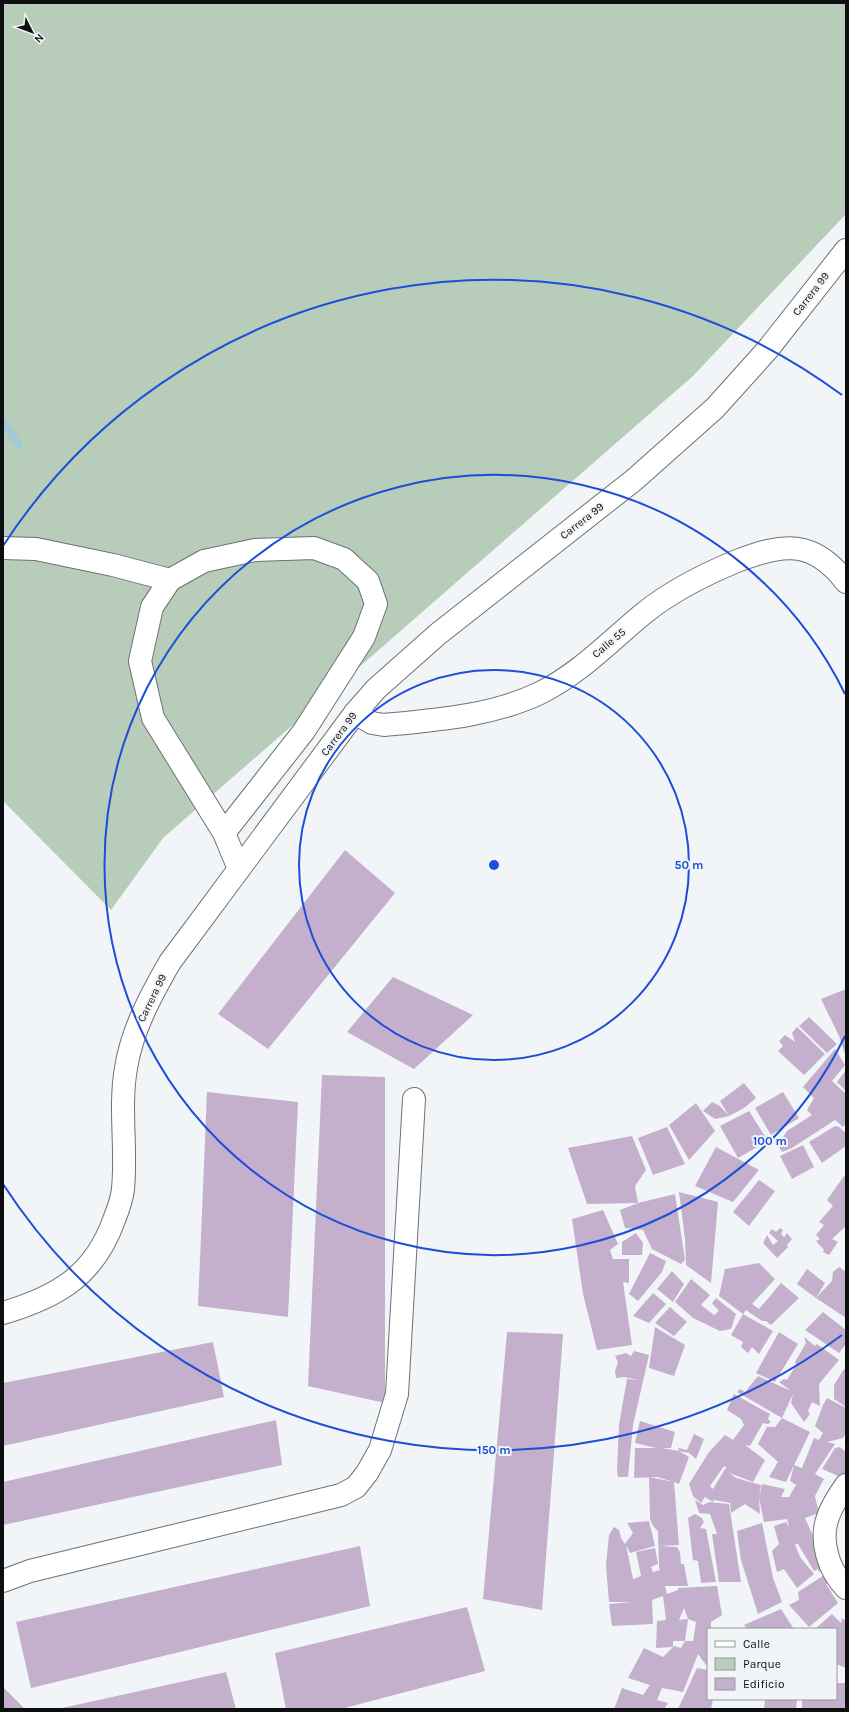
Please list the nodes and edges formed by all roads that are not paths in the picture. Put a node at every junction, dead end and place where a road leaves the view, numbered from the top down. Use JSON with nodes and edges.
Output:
{"nodes":[{"id":1,"x":846,"y":250,"type":"edge"},
{"id":2,"x":3,"y":548,"type":"edge"},
{"id":3,"x":170,"y":580,"type":"junction"},
{"id":4,"x":846,"y":582,"type":"edge"},
{"id":5,"x":355,"y":713,"type":"junction"},
{"id":6,"x":224,"y":833,"type":"junction"},
{"id":7,"x":239,"y":869,"type":"junction"},
{"id":8,"x":414,"y":1099,"type":"dead end"},
{"id":9,"x":3,"y":1313,"type":"edge"},
{"id":10,"x":846,"y":1485,"type":"edge"},
{"id":11,"x":3,"y":1581,"type":"edge"},
{"id":12,"x":846,"y":1588,"type":"edge"}],
"edges":[{"from":1,"to":5,"type":"street","name":"Carrera 99"},
{"from":2,"to":3,"type":"street"},
{"from":3,"to":6,"type":"street"},
{"from":3,"to":6,"type":"street"},
{"from":4,"to":5,"type":"street","name":"Calle 55"},
{"from":5,"to":7,"type":"street","name":"Carrera 99"},
{"from":6,"to":7,"type":"street"},
{"from":7,"to":9,"type":"street","name":"Carrera 99"},
{"from":8,"to":11,"type":"street"},
{"from":10,"to":12,"type":"street"}]}
